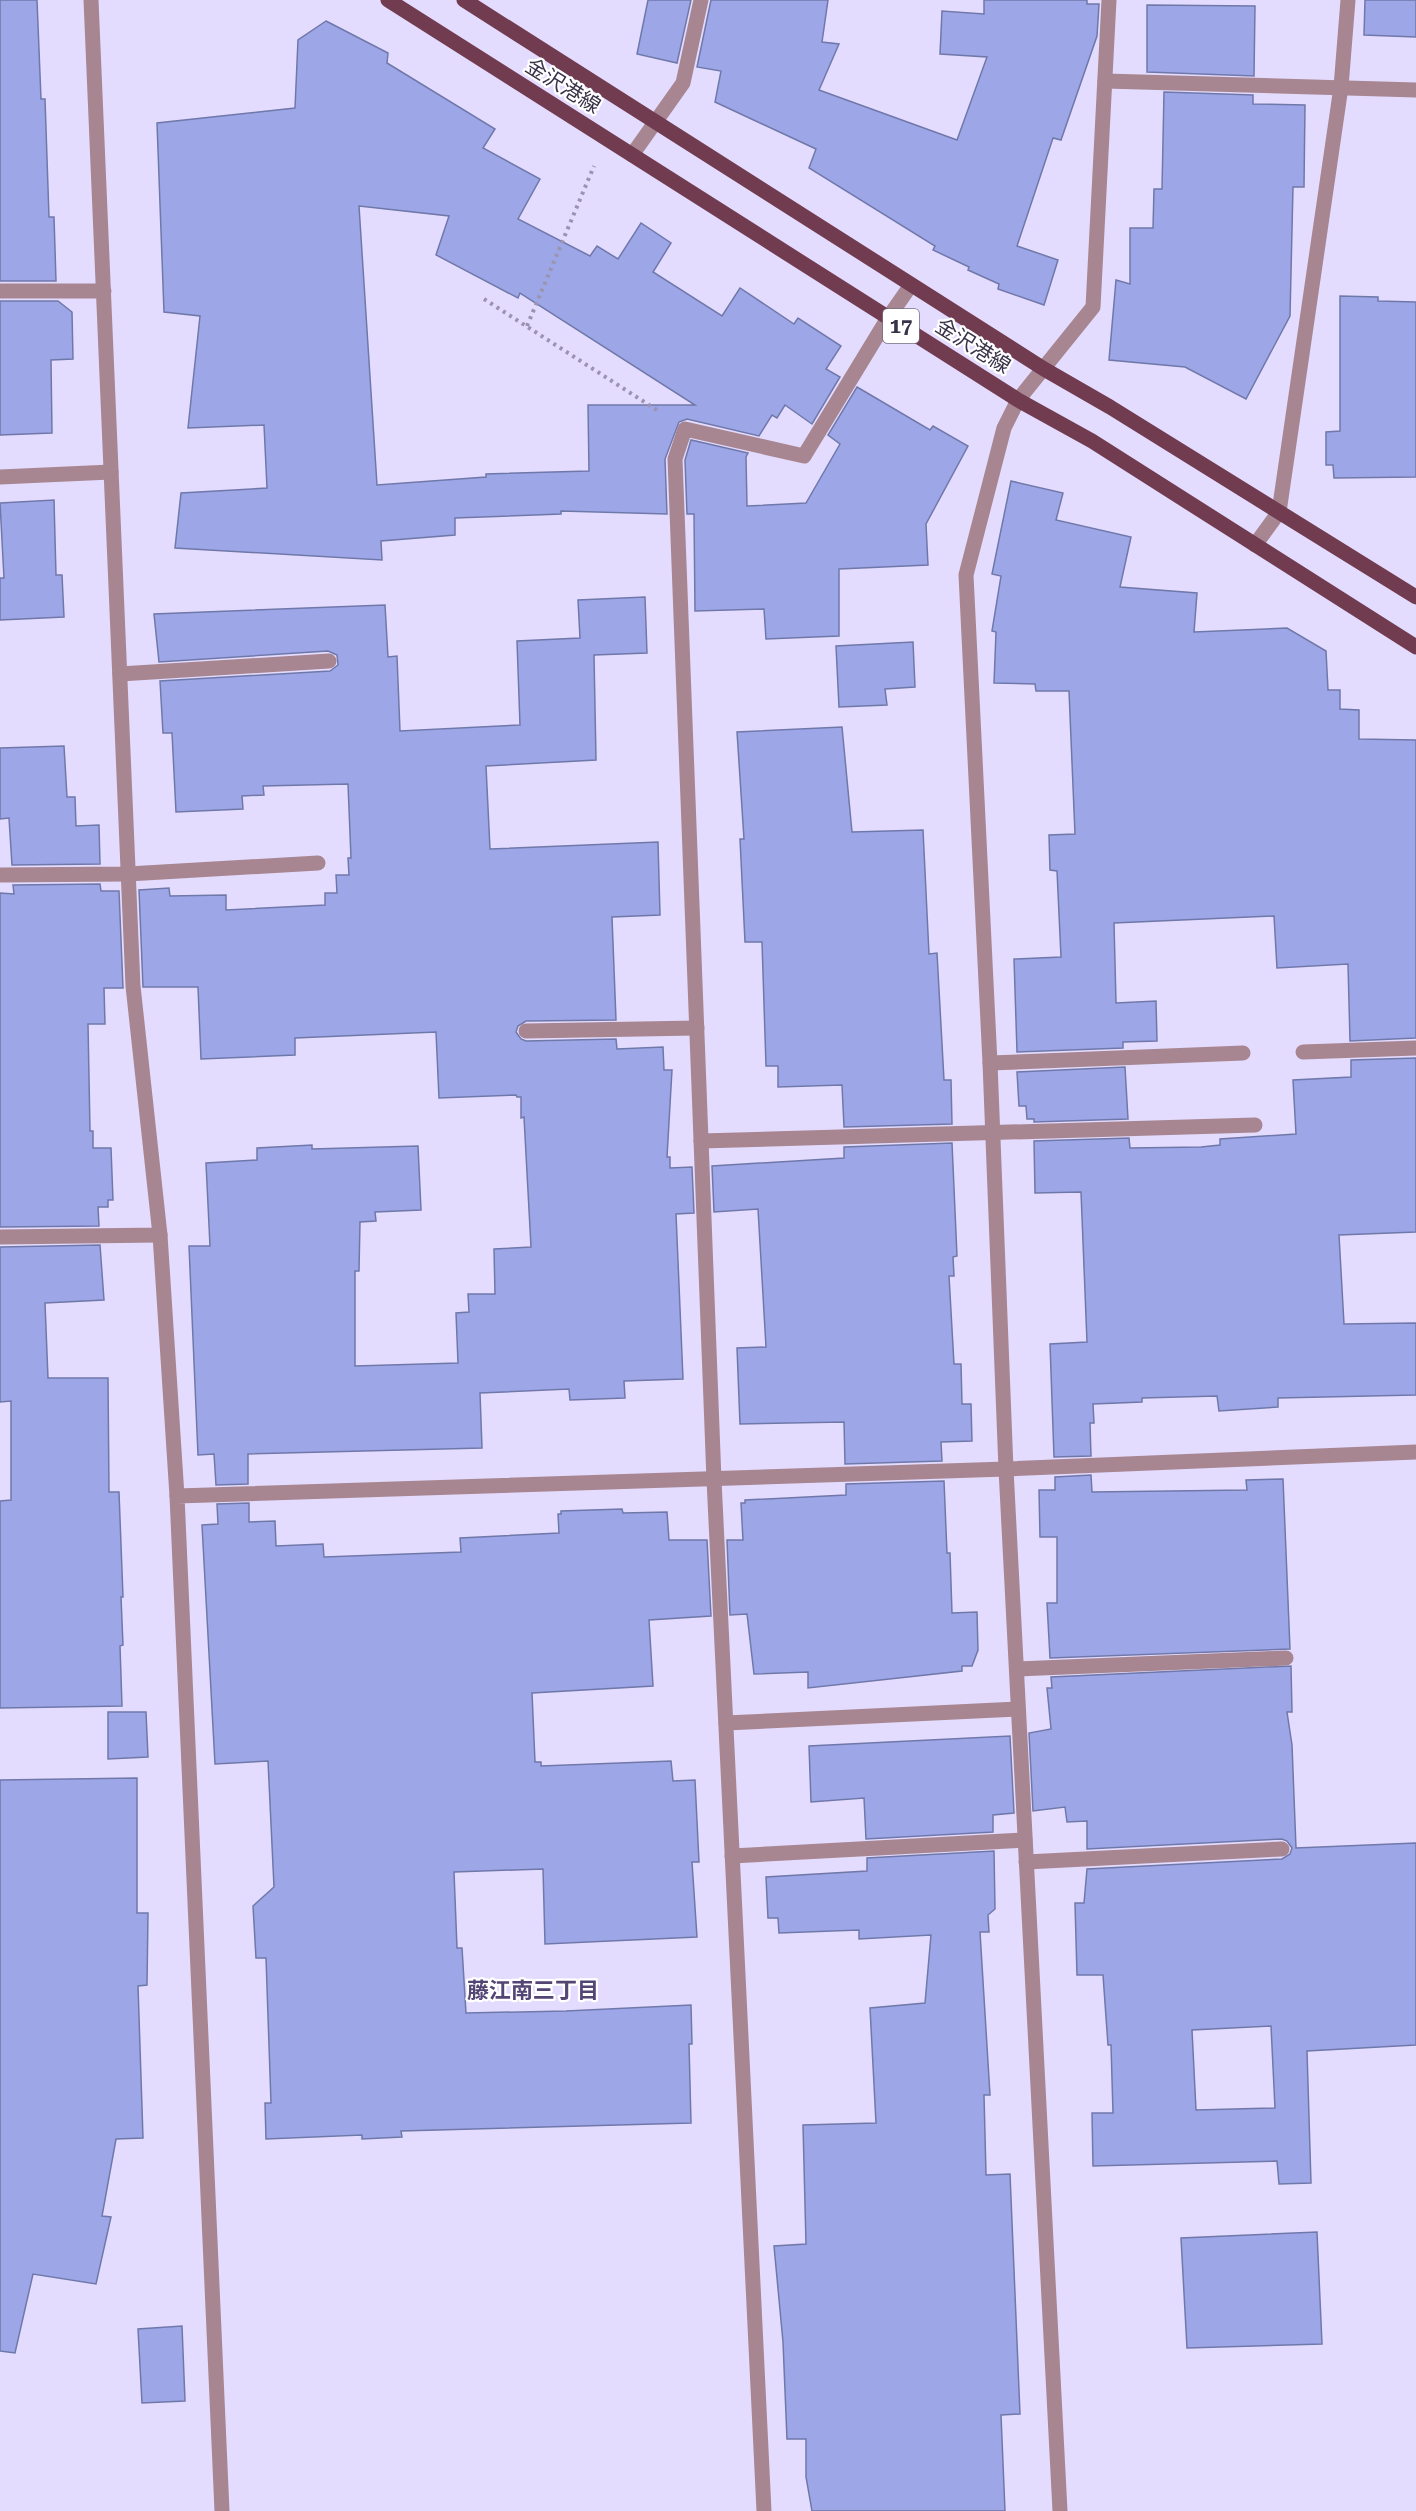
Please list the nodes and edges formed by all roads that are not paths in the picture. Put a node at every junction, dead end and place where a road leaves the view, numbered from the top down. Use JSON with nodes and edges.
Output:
{"nodes":[{"id":1,"x":91,"y":0,"type":"edge"},
{"id":2,"x":388,"y":0,"type":"edge"},
{"id":3,"x":464,"y":0,"type":"edge"},
{"id":4,"x":701,"y":0,"type":"edge"},
{"id":5,"x":1109,"y":0,"type":"edge"},
{"id":6,"x":1348,"y":0,"type":"edge"},
{"id":7,"x":1105,"y":81,"type":"junction"},
{"id":8,"x":1341,"y":87,"type":"junction"},
{"id":9,"x":1416,"y":90,"type":"edge"},
{"id":10,"x":656,"y":121,"type":"junction"},
{"id":11,"x":632,"y":155,"type":"junction"},
{"id":12,"x":911,"y":285,"type":"junction"},
{"id":13,"x":0,"y":291,"type":"edge"},
{"id":14,"x":104,"y":291,"type":"junction"},
{"id":15,"x":888,"y":318,"type":"junction"},
{"id":16,"x":1044,"y":369,"type":"junction"},
{"id":17,"x":1018,"y":400,"type":"junction"},
{"id":18,"x":111,"y":472,"type":"junction"},
{"id":19,"x":0,"y":477,"type":"edge"},
{"id":20,"x":1279,"y":512,"type":"junction"},
{"id":21,"x":1256,"y":545,"type":"junction"},
{"id":22,"x":1416,"y":597,"type":"edge"},
{"id":23,"x":1416,"y":647,"type":"edge"},
{"id":24,"x":329,"y":661,"type":"dead end"},
{"id":25,"x":120,"y":674,"type":"junction"},
{"id":26,"x":318,"y":863,"type":"dead end"},
{"id":27,"x":128,"y":874,"type":"junction"},
{"id":28,"x":0,"y":875,"type":"edge"},
{"id":29,"x":697,"y":1028,"type":"junction"},
{"id":30,"x":526,"y":1031,"type":"dead end"},
{"id":31,"x":1416,"y":1048,"type":"edge"},
{"id":32,"x":1303,"y":1052,"type":"dead end"},
{"id":33,"x":1243,"y":1053,"type":"dead end"},
{"id":34,"x":990,"y":1063,"type":"junction"},
{"id":35,"x":1256,"y":1125,"type":"dead end"},
{"id":36,"x":992,"y":1133,"type":"junction"},
{"id":37,"x":701,"y":1141,"type":"junction"},
{"id":38,"x":160,"y":1235,"type":"junction"},
{"id":39,"x":0,"y":1237,"type":"edge"},
{"id":40,"x":1416,"y":1452,"type":"edge"},
{"id":41,"x":1006,"y":1469,"type":"junction"},
{"id":42,"x":714,"y":1480,"type":"junction"},
{"id":43,"x":177,"y":1496,"type":"junction"},
{"id":44,"x":1286,"y":1658,"type":"dead end"},
{"id":45,"x":1017,"y":1669,"type":"junction"},
{"id":46,"x":1018,"y":1709,"type":"junction"},
{"id":47,"x":726,"y":1723,"type":"junction"},
{"id":48,"x":1025,"y":1840,"type":"junction"},
{"id":49,"x":1282,"y":1849,"type":"dead end"},
{"id":50,"x":732,"y":1856,"type":"junction"},
{"id":51,"x":1026,"y":1862,"type":"junction"},
{"id":52,"x":222,"y":2511,"type":"edge"},
{"id":53,"x":764,"y":2511,"type":"edge"},
{"id":54,"x":1060,"y":2511,"type":"edge"}],
"edges":[{"from":1,"to":14,"type":"street"},
{"from":2,"to":11,"type":"main road","name":"金沢港線","number":"17"},
{"from":3,"to":10,"type":"main road","name":"金沢港線","number":"17"},
{"from":4,"to":10,"type":"street"},
{"from":5,"to":7,"type":"street"},
{"from":6,"to":8,"type":"street"},
{"from":7,"to":8,"type":"street"},
{"from":7,"to":16,"type":"street"},
{"from":8,"to":9,"type":"street"},
{"from":8,"to":20,"type":"street"},
{"from":10,"to":11,"type":"street"},
{"from":10,"to":12,"type":"main road","name":"金沢港線","number":"17"},
{"from":11,"to":15,"type":"main road","name":"金沢港線","number":"17"},
{"from":12,"to":15,"type":"street"},
{"from":12,"to":16,"type":"main road","name":"金沢港線","number":"17"},
{"from":13,"to":14,"type":"street"},
{"from":14,"to":18,"type":"street"},
{"from":15,"to":17,"type":"main road","name":"金沢港線","number":"17"},
{"from":15,"to":29,"type":"street"},
{"from":16,"to":17,"type":"street"},
{"from":16,"to":20,"type":"main road","name":"金沢港線","number":"17"},
{"from":17,"to":21,"type":"main road","name":"金沢港線","number":"17"},
{"from":17,"to":34,"type":"street"},
{"from":18,"to":19,"type":"street"},
{"from":18,"to":25,"type":"street"},
{"from":20,"to":21,"type":"street"},
{"from":20,"to":22,"type":"main road","name":"金沢港線","number":"17"},
{"from":21,"to":23,"type":"main road","name":"金沢港線","number":"17"},
{"from":24,"to":25,"type":"street"},
{"from":25,"to":27,"type":"street"},
{"from":26,"to":27,"type":"street"},
{"from":27,"to":28,"type":"street"},
{"from":27,"to":38,"type":"street"},
{"from":29,"to":30,"type":"street"},
{"from":29,"to":37,"type":"street"},
{"from":31,"to":32,"type":"street"},
{"from":33,"to":34,"type":"street"},
{"from":34,"to":36,"type":"street"},
{"from":35,"to":36,"type":"street"},
{"from":36,"to":37,"type":"street"},
{"from":36,"to":41,"type":"street"},
{"from":37,"to":42,"type":"street"},
{"from":38,"to":39,"type":"street"},
{"from":38,"to":43,"type":"street"},
{"from":40,"to":41,"type":"street"},
{"from":41,"to":42,"type":"street"},
{"from":41,"to":45,"type":"street"},
{"from":42,"to":43,"type":"street"},
{"from":42,"to":47,"type":"street"},
{"from":43,"to":52,"type":"street"},
{"from":44,"to":45,"type":"street"},
{"from":45,"to":46,"type":"street"},
{"from":46,"to":47,"type":"street"},
{"from":46,"to":48,"type":"street"},
{"from":47,"to":50,"type":"street"},
{"from":48,"to":50,"type":"street"},
{"from":48,"to":51,"type":"street"},
{"from":49,"to":51,"type":"street"},
{"from":50,"to":53,"type":"street"},
{"from":51,"to":54,"type":"street"}]}
